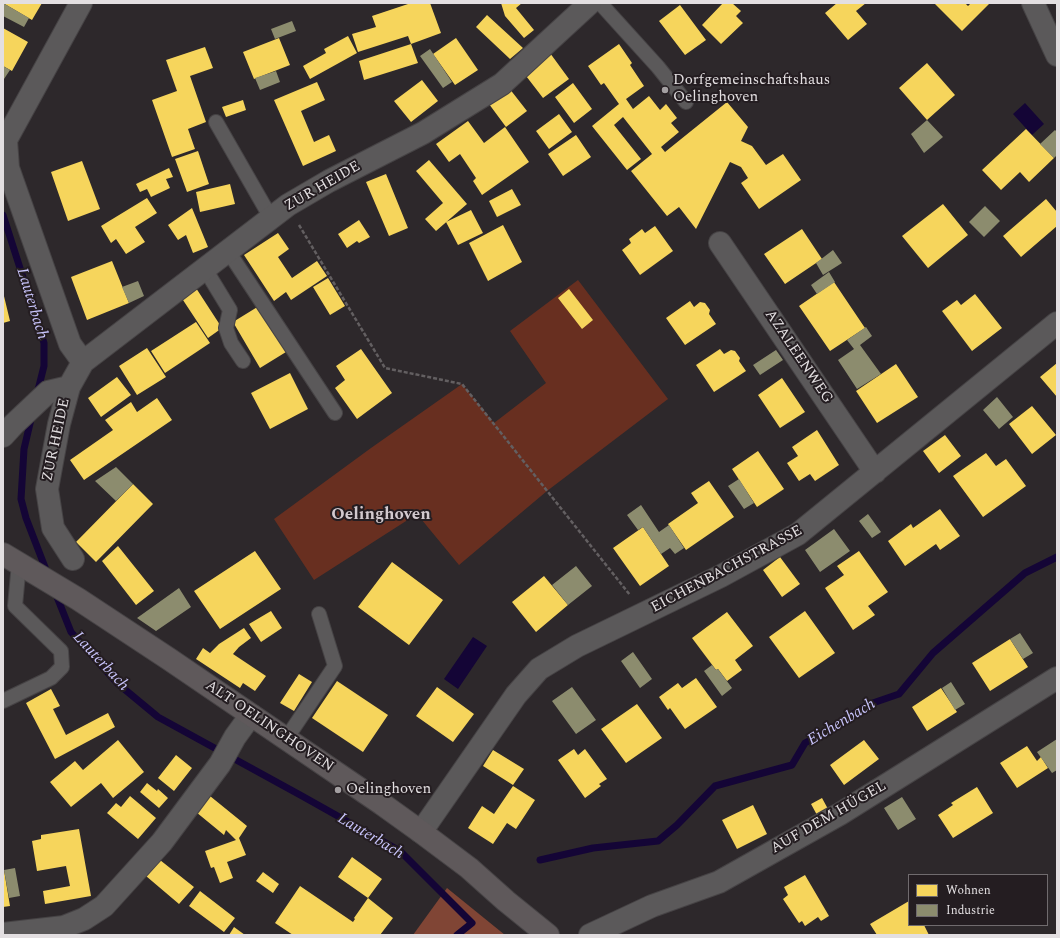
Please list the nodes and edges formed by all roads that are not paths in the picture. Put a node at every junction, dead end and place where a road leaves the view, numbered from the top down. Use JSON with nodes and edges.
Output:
{"nodes":[{"id":1,"x":81,"y":3,"type":"edge"},
{"id":2,"x":590,"y":3,"type":"edge"},
{"id":3,"x":600,"y":3,"type":"edge"},
{"id":4,"x":1033,"y":3,"type":"edge"},
{"id":5,"x":1057,"y":55,"type":"edge"},
{"id":6,"x":686,"y":102,"type":"dead end"},
{"id":7,"x":216,"y":122,"type":"dead end"},
{"id":8,"x":279,"y":212,"type":"junction"},
{"id":9,"x":720,"y":243,"type":"dead end"},
{"id":10,"x":228,"y":251,"type":"junction"},
{"id":11,"x":205,"y":269,"type":"junction"},
{"id":12,"x":1057,"y":323,"type":"edge"},
{"id":13,"x":243,"y":361,"type":"dead end"},
{"id":14,"x":82,"y":362,"type":"junction"},
{"id":15,"x":69,"y":386,"type":"junction"},
{"id":16,"x":335,"y":413,"type":"dead end"},
{"id":17,"x":7,"y":425,"type":"edge"},
{"id":18,"x":876,"y":472,"type":"junction"},
{"id":19,"x":11,"y":559,"type":"edge"},
{"id":20,"x":73,"y":559,"type":"dead end"},
{"id":21,"x":320,"y":614,"type":"dead end"},
{"id":22,"x":1057,"y":678,"type":"edge"},
{"id":23,"x":3,"y":701,"type":"edge"},
{"id":24,"x":251,"y":715,"type":"junction"},
{"id":25,"x":286,"y":739,"type":"junction"},
{"id":26,"x":421,"y":832,"type":"junction"},
{"id":27,"x":3,"y":934,"type":"edge"},
{"id":28,"x":547,"y":935,"type":"edge"},
{"id":29,"x":590,"y":935,"type":"edge"}],
"edges":[{"from":1,"to":14,"type":"street"},
{"from":2,"to":8,"type":"street","name":"ZUR HEIDE"},
{"from":3,"to":6,"type":"lane"},
{"from":4,"to":5,"type":"street"},
{"from":7,"to":8,"type":"lane"},
{"from":8,"to":10,"type":"street","name":"ZUR HEIDE"},
{"from":9,"to":18,"type":"street","name":"AZALEENWEG"},
{"from":10,"to":11,"type":"street","name":"ZUR HEIDE"},
{"from":10,"to":16,"type":"lane"},
{"from":11,"to":13,"type":"lane"},
{"from":11,"to":14,"type":"street","name":"ZUR HEIDE"},
{"from":12,"to":18,"type":"street","name":"EICHENBACHSTRASSE"},
{"from":14,"to":15,"type":"street","name":"ZUR HEIDE"},
{"from":15,"to":17,"type":"street","name":"ZUR HEIDE"},
{"from":15,"to":20,"type":"street","name":"ZUR HEIDE"},
{"from":18,"to":26,"type":"street","name":"EICHENBACHSTRASSE"},
{"from":19,"to":23,"type":"lane","name":"ALT OELINGHOVEN"},
{"from":19,"to":24,"type":"main road","name":"ALT OELINGHOVEN"},
{"from":21,"to":25,"type":"lane"},
{"from":22,"to":29,"type":"street","name":"AUF DEM HÜGEL"},
{"from":24,"to":25,"type":"main road","name":"ALT OELINGHOVEN"},
{"from":24,"to":27,"type":"street"},
{"from":25,"to":26,"type":"main road","name":"ALT OELINGHOVEN"},
{"from":26,"to":28,"type":"main road","name":"ALT OELINGHOVEN"}]}
